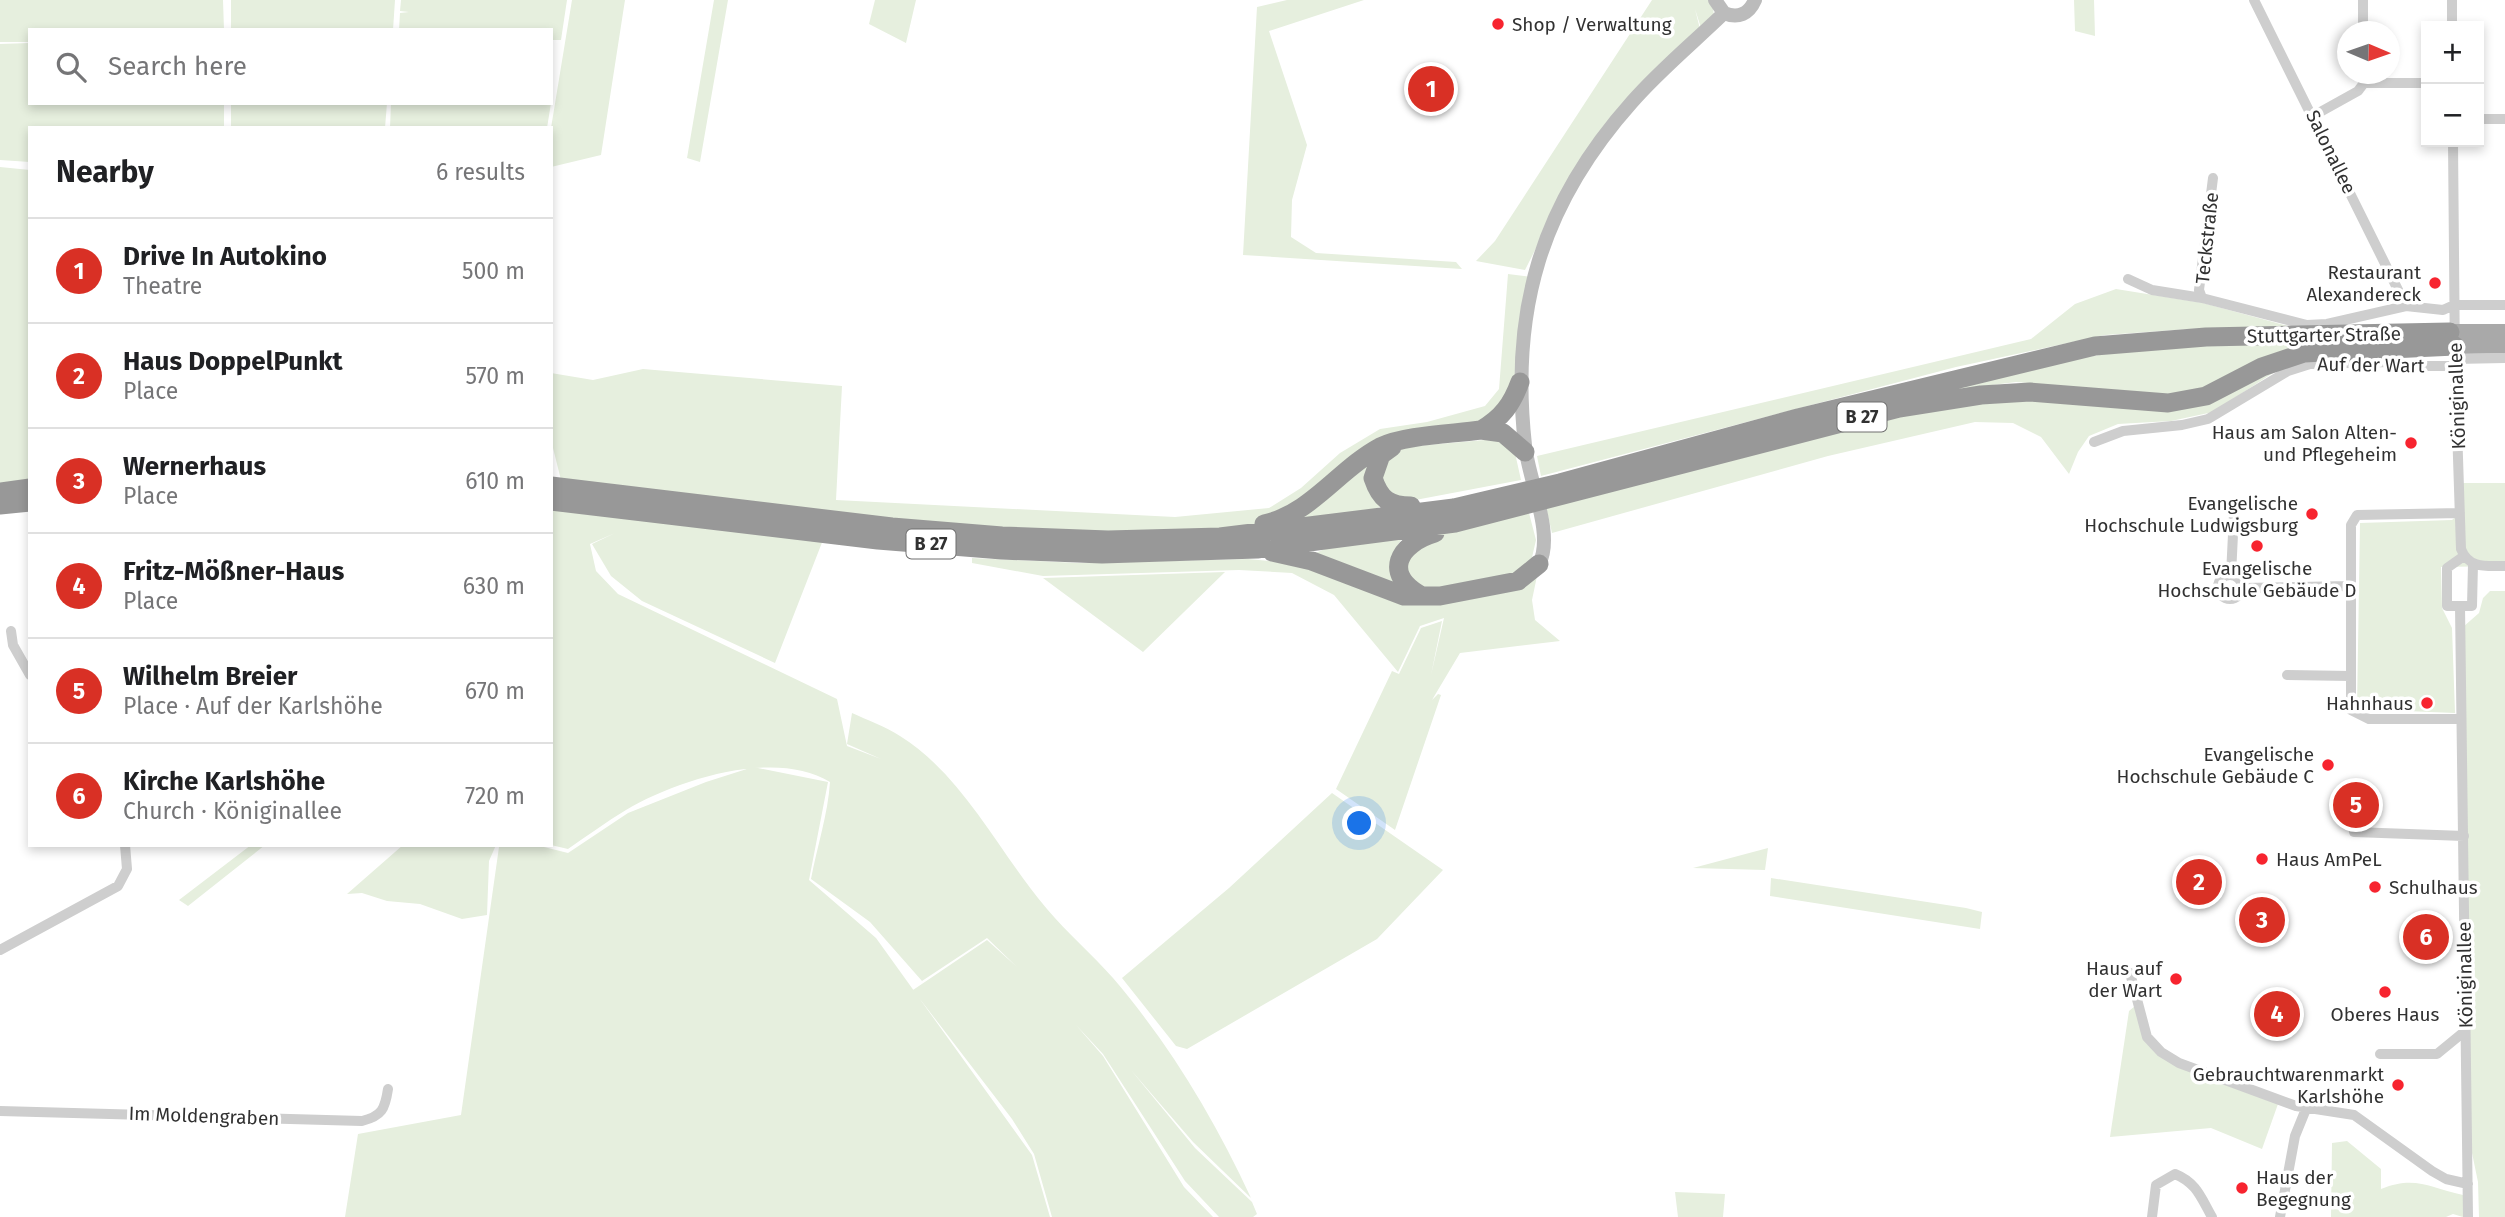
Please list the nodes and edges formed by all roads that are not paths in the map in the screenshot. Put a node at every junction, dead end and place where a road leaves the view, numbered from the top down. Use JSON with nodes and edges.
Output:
{"nodes":[{"id":1,"x":1715,"y":0,"type":"edge"},
{"id":2,"x":1755,"y":0,"type":"edge"},
{"id":3,"x":2254,"y":0,"type":"edge"},
{"id":4,"x":2363,"y":0,"type":"edge"},
{"id":5,"x":2452,"y":0,"type":"edge"},
{"id":6,"x":1724,"y":13,"type":"junction"},
{"id":7,"x":2363,"y":21,"type":"edge"},
{"id":8,"x":2452,"y":21,"type":"edge"},
{"id":9,"x":2400,"y":81,"type":"edge"},
{"id":10,"x":2421,"y":83,"type":"edge"},
{"id":11,"x":2361,"y":84,"type":"edge"},
{"id":12,"x":2313,"y":116,"type":"junction"},
{"id":13,"x":2505,"y":118,"type":"edge"},
{"id":14,"x":2484,"y":119,"type":"edge"},
{"id":15,"x":2453,"y":147,"type":"edge"},
{"id":16,"x":2213,"y":178,"type":"dead end"},
{"id":17,"x":2128,"y":279,"type":"dead end"},
{"id":18,"x":2203,"y":298,"type":"junction"},
{"id":19,"x":2454,"y":305,"type":"junction"},
{"id":20,"x":2505,"y":305,"type":"edge"},
{"id":21,"x":2406,"y":306,"type":"junction"},
{"id":22,"x":2505,"y":332,"type":"edge"},
{"id":23,"x":2505,"y":345,"type":"edge"},
{"id":24,"x":2455,"y":351,"type":"junction"},
{"id":25,"x":2505,"y":358,"type":"edge"},
{"id":26,"x":1520,"y":382,"type":"junction"},
{"id":27,"x":1480,"y":430,"type":"junction"},
{"id":28,"x":1398,"y":442,"type":"junction"},
{"id":29,"x":2094,"y":442,"type":"dead end"},
{"id":30,"x":1525,"y":452,"type":"junction"},
{"id":31,"x":553,"y":486,"type":"edge"},
{"id":32,"x":28,"y":488,"type":"edge"},
{"id":33,"x":1562,"y":490,"type":"junction"},
{"id":34,"x":0,"y":492,"type":"edge"},
{"id":35,"x":607,"y":499,"type":"junction"},
{"id":36,"x":553,"y":501,"type":"edge"},
{"id":37,"x":28,"y":502,"type":"edge"},
{"id":38,"x":0,"y":505,"type":"edge"},
{"id":39,"x":2460,"y":513,"type":"junction"},
{"id":40,"x":2234,"y":514,"type":"dead end"},
{"id":41,"x":1454,"y":515,"type":"junction"},
{"id":42,"x":1220,"y":537,"type":"junction"},
{"id":43,"x":1257,"y":549,"type":"junction"},
{"id":44,"x":2468,"y":560,"type":"junction"},
{"id":45,"x":1539,"y":564,"type":"joint"},
{"id":46,"x":2505,"y":566,"type":"edge"},
{"id":47,"x":2231,"y":575,"type":"junction"},
{"id":48,"x":2350,"y":586,"type":"junction"},
{"id":49,"x":2242,"y":588,"type":"junction"},
{"id":50,"x":1422,"y":596,"type":"junction"},
{"id":51,"x":2460,"y":606,"type":"junction"},
{"id":52,"x":11,"y":631,"type":"dead end"},
{"id":53,"x":28,"y":671,"type":"edge"},
{"id":54,"x":2287,"y":675,"type":"dead end"},
{"id":55,"x":2351,"y":676,"type":"junction"},
{"id":56,"x":2461,"y":719,"type":"junction"},
{"id":57,"x":2350,"y":798,"type":"dead end"},
{"id":58,"x":2464,"y":836,"type":"junction"},
{"id":59,"x":125,"y":847,"type":"edge"},
{"id":60,"x":0,"y":950,"type":"edge"},
{"id":61,"x":2130,"y":973,"type":"dead end"},
{"id":62,"x":2465,"y":1031,"type":"junction"},
{"id":63,"x":2380,"y":1054,"type":"dead end"},
{"id":64,"x":388,"y":1090,"type":"dead end"},
{"id":65,"x":2306,"y":1110,"type":"junction"},
{"id":66,"x":0,"y":1111,"type":"edge"},
{"id":67,"x":2468,"y":1184,"type":"junction"},
{"id":68,"x":2152,"y":1217,"type":"edge"},
{"id":69,"x":2212,"y":1217,"type":"edge"},
{"id":70,"x":2280,"y":1217,"type":"edge"},
{"id":71,"x":2468,"y":1217,"type":"edge"}],
"edges":[{"from":1,"to":6,"type":"main road"},
{"from":2,"to":6,"type":"main road"},
{"from":3,"to":12,"type":"street","name":"Salonallee"},
{"from":4,"to":7,"type":"street"},
{"from":5,"to":8,"type":"street"},
{"from":6,"to":26,"type":"main road"},
{"from":9,"to":10,"type":"street"},
{"from":11,"to":12,"type":"street"},
{"from":12,"to":21,"type":"street","name":"Salonallee"},
{"from":13,"to":14,"type":"street"},
{"from":15,"to":19,"type":"street","name":"Königinallee"},
{"from":16,"to":18,"type":"street","name":"Teckstraße"},
{"from":17,"to":18,"type":"street"},
{"from":18,"to":21,"type":"street"},
{"from":19,"to":20,"type":"street"},
{"from":19,"to":21,"type":"street"},
{"from":19,"to":24,"type":"street","name":"Königinallee"},
{"from":22,"to":24,"type":"main road","name":"Stuttgarter Straße","number":"B 27"},
{"from":23,"to":24,"type":"main road","name":"Stuttgarter Straße","number":"B 27"},
{"from":24,"to":25,"type":"street","name":"Stuttgarter Straße"},
{"from":24,"to":29,"type":"street","name":"Auf der Wart"},
{"from":24,"to":33,"type":"highway","name":"Stuttgarter Straße","number":"B 27"},
{"from":24,"to":33,"type":"highway","name":"Stuttgarter Straße","number":"B 27"},
{"from":24,"to":39,"type":"street","name":"Königinallee"},
{"from":26,"to":27,"type":"highway","number":"B 27"},
{"from":26,"to":30,"type":"main road"},
{"from":27,"to":28,"type":"highway","number":"B 27"},
{"from":27,"to":30,"type":"highway","number":"B 27"},
{"from":28,"to":41,"type":"highway","number":"B 27"},
{"from":28,"to":42,"type":"highway","number":"B 27"},
{"from":30,"to":45,"type":"main road"},
{"from":31,"to":35,"type":"highway","number":"B 27"},
{"from":32,"to":34,"type":"highway"},
{"from":33,"to":41,"type":"highway","number":"B 27"},
{"from":35,"to":36,"type":"highway","number":"B 27"},
{"from":35,"to":42,"type":"highway","number":"B 27"},
{"from":35,"to":43,"type":"highway","number":"B 27"},
{"from":37,"to":38,"type":"highway"},
{"from":39,"to":44,"type":"street","name":"Königinallee"},
{"from":39,"to":48,"type":"street"},
{"from":40,"to":47,"type":"street"},
{"from":41,"to":42,"type":"highway","number":"B 27"},
{"from":41,"to":43,"type":"highway","number":"B 27"},
{"from":41,"to":50,"type":"highway","number":"B 27"},
{"from":43,"to":50,"type":"highway","number":"B 27"},
{"from":44,"to":46,"type":"street"},
{"from":44,"to":51,"type":"street","name":"Königinallee"},
{"from":44,"to":51,"type":"street","name":"Königinallee"},
{"from":45,"to":50,"type":"highway","number":"B 27"},
{"from":47,"to":49,"type":"street"},
{"from":47,"to":49,"type":"street"},
{"from":48,"to":49,"type":"street"},
{"from":48,"to":55,"type":"street"},
{"from":51,"to":56,"type":"street","name":"Königinallee"},
{"from":52,"to":53,"type":"street"},
{"from":54,"to":55,"type":"street"},
{"from":55,"to":56,"type":"street"},
{"from":56,"to":58,"type":"street","name":"Königinallee"},
{"from":57,"to":58,"type":"street"},
{"from":58,"to":62,"type":"street","name":"Königinallee"},
{"from":59,"to":60,"type":"street"},
{"from":61,"to":65,"type":"street"},
{"from":62,"to":63,"type":"street"},
{"from":62,"to":67,"type":"street","name":"Königinallee"},
{"from":64,"to":66,"type":"street","name":"Im Moldengraben"},
{"from":65,"to":67,"type":"street"},
{"from":65,"to":70,"type":"street"},
{"from":67,"to":71,"type":"street","name":"Königinallee"},
{"from":68,"to":69,"type":"street"}]}
